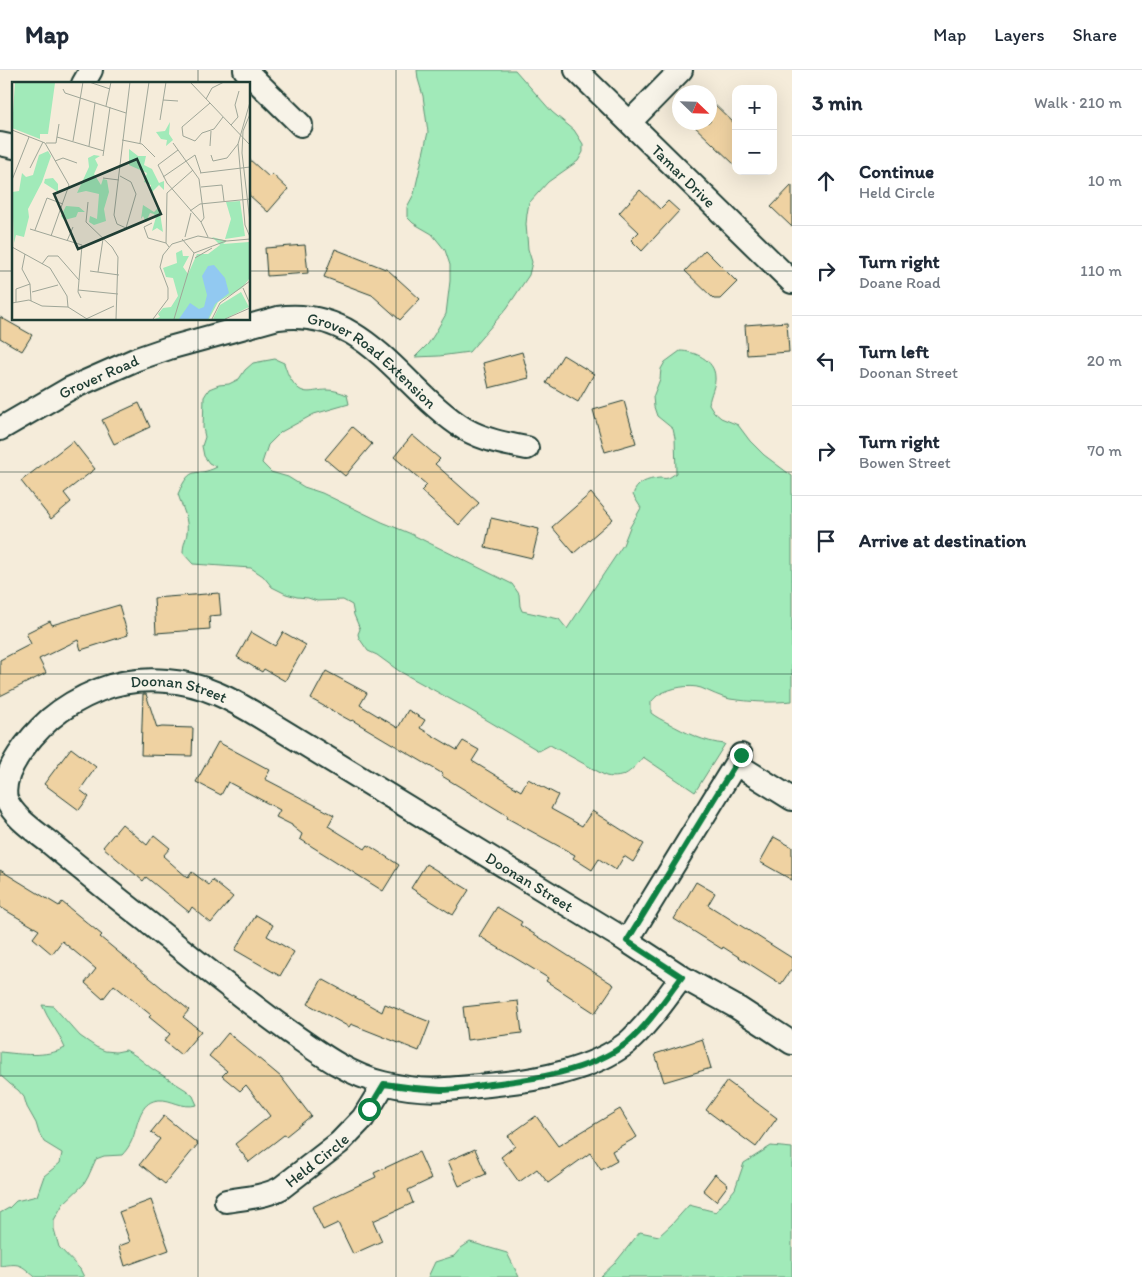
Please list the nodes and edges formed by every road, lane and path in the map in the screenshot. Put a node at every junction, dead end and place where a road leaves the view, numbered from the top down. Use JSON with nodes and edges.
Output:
{"nodes":[{"id":1,"x":91,"y":70,"type":"edge"},
{"id":2,"x":246,"y":70,"type":"edge"},
{"id":3,"x":576,"y":70,"type":"edge"},
{"id":4,"x":680,"y":70,"type":"edge"},
{"id":5,"x":84,"y":82,"type":"edge"},
{"id":6,"x":630,"y":122,"type":"junction"},
{"id":7,"x":301,"y":125,"type":"dead end"},
{"id":8,"x":792,"y":282,"type":"edge"},
{"id":9,"x":206,"y":338,"type":"joint"},
{"id":10,"x":0,"y":429,"type":"edge"},
{"id":11,"x":526,"y":448,"type":"dead end"},
{"id":12,"x":792,"y":799,"type":"edge"},
{"id":13,"x":627,"y":941,"type":"junction"},
{"id":14,"x":682,"y":977,"type":"junction"},
{"id":15,"x":792,"y":1043,"type":"edge"},
{"id":16,"x":384,"y":1084,"type":"junction"},
{"id":17,"x":226,"y":1201,"type":"dead end"}],
"edges":[{"from":1,"to":5,"type":"street"},
{"from":2,"to":7,"type":"street"},
{"from":3,"to":6,"type":"street","name":"Tamar Drive"},
{"from":4,"to":6,"type":"street"},
{"from":6,"to":8,"type":"street","name":"Tamar Drive"},
{"from":9,"to":10,"type":"street","name":"Grover Road"},
{"from":9,"to":11,"type":"street","name":"Grover Road Extension"},
{"from":12,"to":13,"type":"street"},
{"from":13,"to":14,"type":"street","name":"Doonan Street"},
{"from":13,"to":16,"type":"street","name":"Doonan Street"},
{"from":14,"to":15,"type":"street","name":"Doonan Street"},
{"from":14,"to":16,"type":"street","name":"Doonan Street"},
{"from":16,"to":17,"type":"street","name":"Held Circle"}]}
